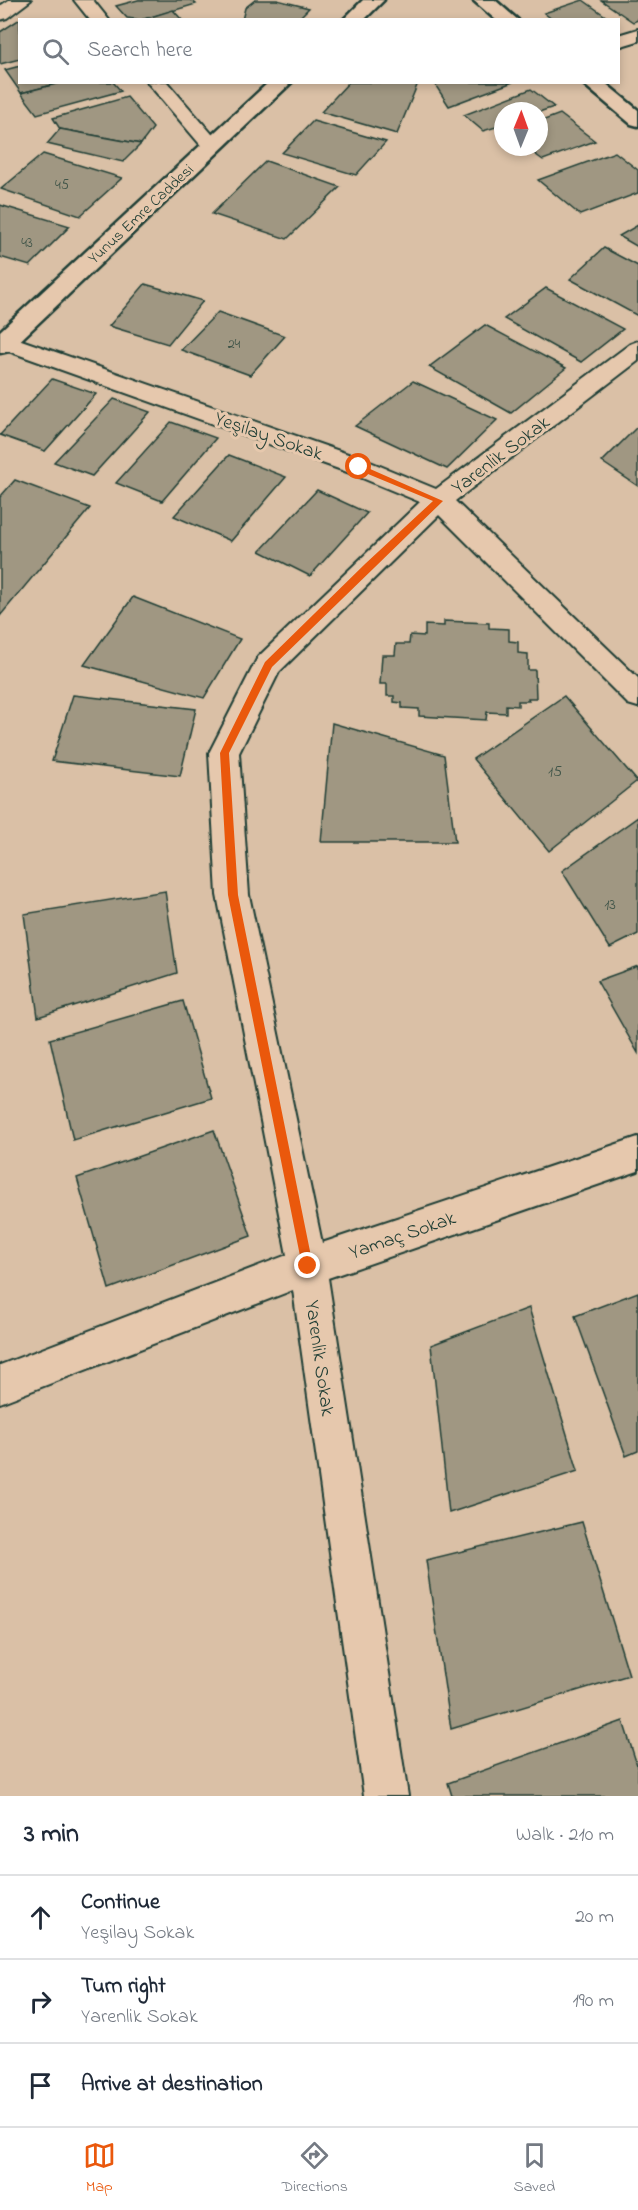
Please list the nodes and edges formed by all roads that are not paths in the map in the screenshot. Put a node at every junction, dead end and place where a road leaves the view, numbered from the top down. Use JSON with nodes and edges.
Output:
{"nodes":[{"id":1,"x":22,"y":0,"type":"edge"},
{"id":2,"x":83,"y":0,"type":"edge"},
{"id":3,"x":374,"y":0,"type":"edge"},
{"id":4,"x":483,"y":0,"type":"edge"},
{"id":5,"x":0,"y":14,"type":"edge"},
{"id":6,"x":98,"y":18,"type":"edge"},
{"id":7,"x":354,"y":18,"type":"edge"},
{"id":8,"x":506,"y":18,"type":"edge"},
{"id":9,"x":638,"y":35,"type":"edge"},
{"id":10,"x":620,"y":40,"type":"edge"},
{"id":11,"x":158,"y":84,"type":"edge"},
{"id":12,"x":280,"y":84,"type":"edge"},
{"id":13,"x":593,"y":84,"type":"edge"},
{"id":14,"x":638,"y":120,"type":"edge"},
{"id":15,"x":211,"y":145,"type":"junction"},
{"id":16,"x":2,"y":343,"type":"edge"},
{"id":17,"x":638,"y":349,"type":"edge"},
{"id":18,"x":439,"y":501,"type":"junction"},
{"id":19,"x":638,"y":696,"type":"edge"},
{"id":20,"x":638,"y":1154,"type":"edge"},
{"id":21,"x":308,"y":1266,"type":"junction"},
{"id":22,"x":0,"y":1384,"type":"edge"},
{"id":23,"x":386,"y":1796,"type":"edge"}],
"edges":[{"from":1,"to":5,"type":"street"},
{"from":2,"to":6,"type":"street"},
{"from":3,"to":7,"type":"main road"},
{"from":4,"to":8,"type":"main road"},
{"from":9,"to":10,"type":"street"},
{"from":11,"to":15,"type":"street"},
{"from":12,"to":15,"type":"main road","name":"Yunus Emre Caddesi"},
{"from":13,"to":14,"type":"main road"},
{"from":15,"to":16,"type":"main road","name":"Yunus Emre Caddesi"},
{"from":16,"to":18,"type":"street","name":"Yeşilay Sokak"},
{"from":17,"to":18,"type":"street","name":"Yarenlik Sokak"},
{"from":18,"to":19,"type":"street","name":"Yeşilay Sokak"},
{"from":18,"to":21,"type":"street","name":"Yarenlik Sokak"},
{"from":20,"to":21,"type":"street","name":"Yamaç Sokak"},
{"from":21,"to":22,"type":"street","name":"Yamaç Sokak"},
{"from":21,"to":23,"type":"street","name":"Yarenlik Sokak"}]}
